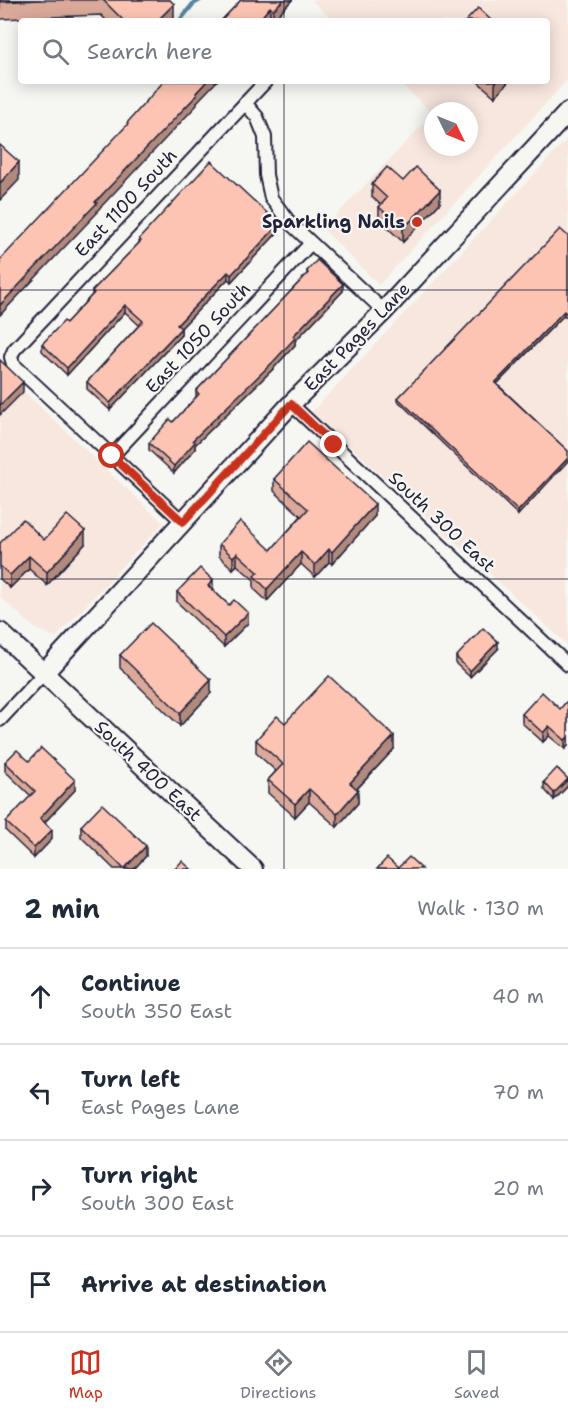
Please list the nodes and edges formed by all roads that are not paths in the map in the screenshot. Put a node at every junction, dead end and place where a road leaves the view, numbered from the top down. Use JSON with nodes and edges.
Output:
{"nodes":[{"id":1,"x":263,"y":84,"type":"edge"},
{"id":2,"x":245,"y":104,"type":"junction"},
{"id":3,"x":568,"y":112,"type":"edge"},
{"id":4,"x":310,"y":243,"type":"junction"},
{"id":5,"x":384,"y":311,"type":"junction"},
{"id":6,"x":291,"y":404,"type":"junction"},
{"id":7,"x":112,"y":456,"type":"junction"},
{"id":8,"x":183,"y":522,"type":"junction"},
{"id":9,"x":0,"y":632,"type":"edge"},
{"id":10,"x":568,"y":665,"type":"edge"},
{"id":11,"x":44,"y":673,"type":"junction"},
{"id":12,"x":0,"y":720,"type":"edge"},
{"id":13,"x":253,"y":869,"type":"edge"}],
"edges":[{"from":1,"to":2,"type":"street","name":"East 1100 South"},
{"from":2,"to":4,"type":"street"},
{"from":2,"to":7,"type":"street","name":"East 1100 South"},
{"from":3,"to":5,"type":"main road","name":"East Pages Lane"},
{"from":4,"to":5,"type":"street"},
{"from":4,"to":7,"type":"street","name":"East 1050 South"},
{"from":5,"to":6,"type":"main road","name":"East Pages Lane"},
{"from":6,"to":8,"type":"main road","name":"East Pages Lane"},
{"from":6,"to":10,"type":"street","name":"South 300 East"},
{"from":7,"to":8,"type":"street"},
{"from":8,"to":11,"type":"main road","name":"East Pages Lane"},
{"from":9,"to":11,"type":"main road","name":"South 400 East"},
{"from":11,"to":12,"type":"street","name":"East Pages Lane"},
{"from":11,"to":13,"type":"main road","name":"South 400 East"}]}
